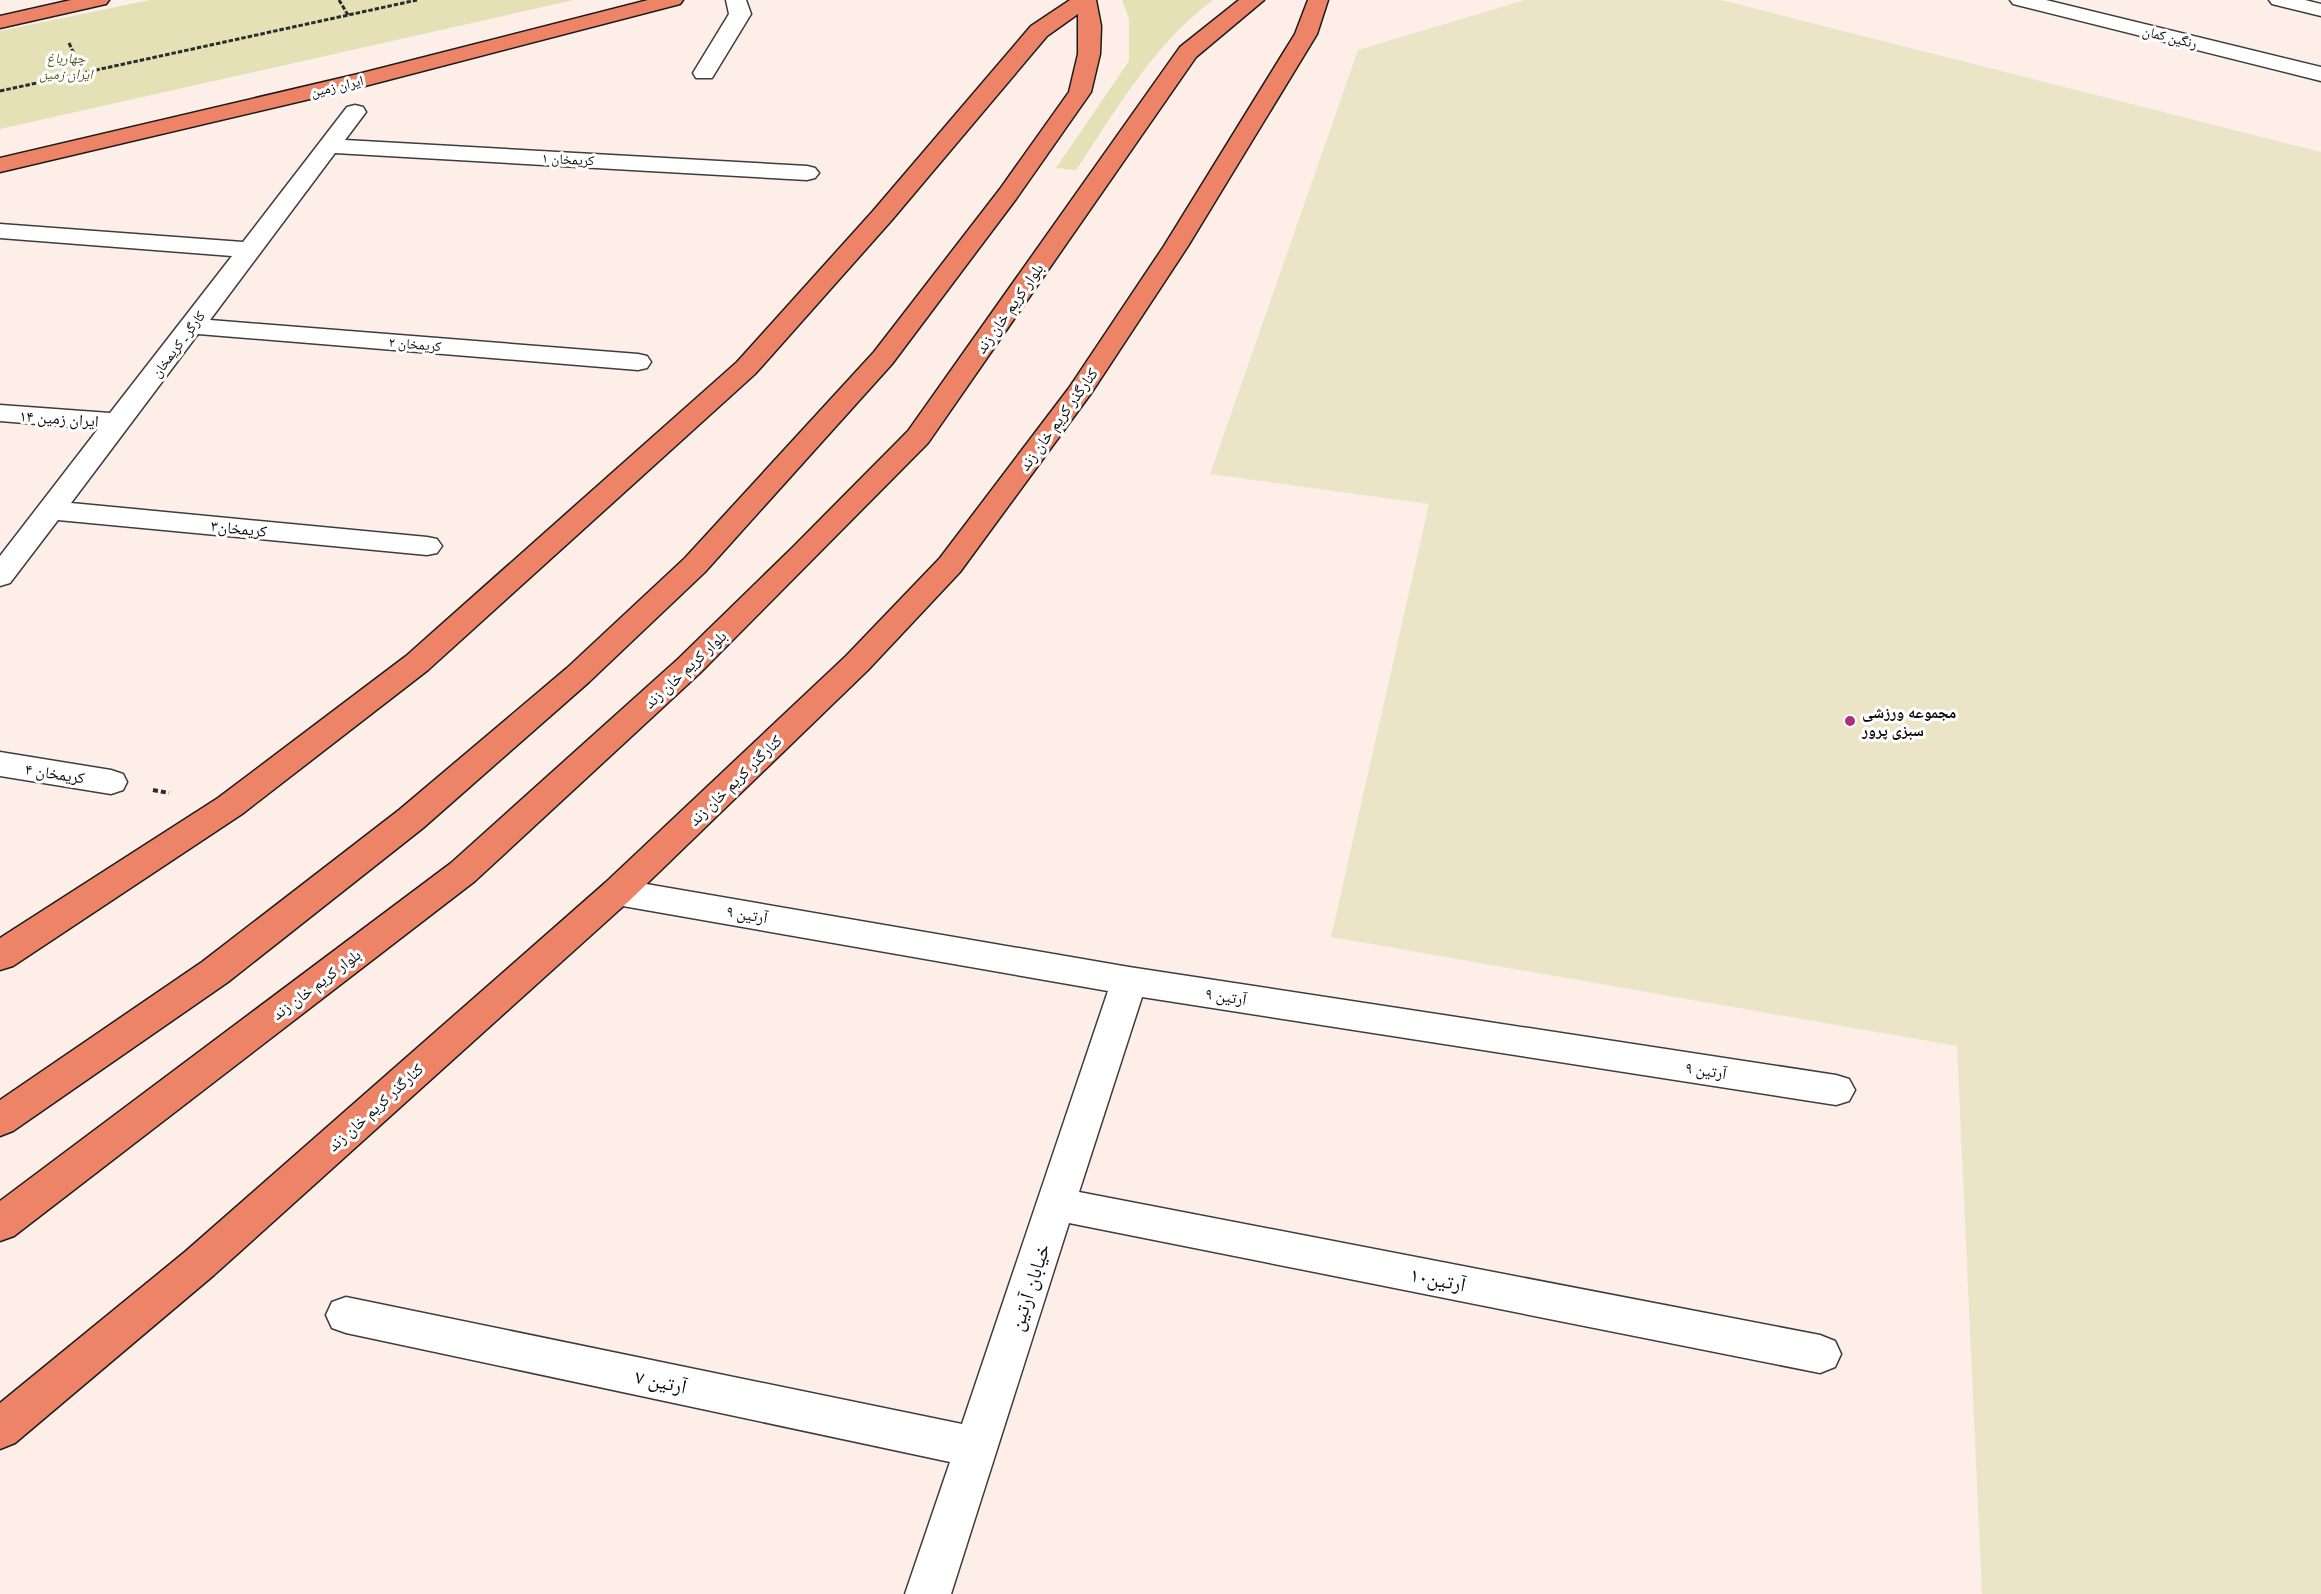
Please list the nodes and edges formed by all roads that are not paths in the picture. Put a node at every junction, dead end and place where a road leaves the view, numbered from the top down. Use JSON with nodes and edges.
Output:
{"nodes":[{"id":1,"x":99,"y":0,"type":"edge"},
{"id":2,"x":673,"y":0,"type":"edge"},
{"id":3,"x":736,"y":0,"type":"edge"},
{"id":4,"x":1085,"y":0,"type":"edge"},
{"id":5,"x":1254,"y":0,"type":"edge"},
{"id":6,"x":1318,"y":0,"type":"edge"},
{"id":7,"x":2020,"y":0,"type":"edge"},
{"id":8,"x":2102,"y":0,"type":"edge"},
{"id":9,"x":2279,"y":0,"type":"edge"},
{"id":10,"x":2321,"y":10,"type":"edge"},
{"id":11,"x":0,"y":21,"type":"edge"},
{"id":12,"x":2309,"y":50,"type":"dead end"},
{"id":13,"x":704,"y":73,"type":"dead end"},
{"id":14,"x":2321,"y":74,"type":"edge"},
{"id":15,"x":355,"y":112,"type":"dead end"},
{"id":16,"x":330,"y":146,"type":"junction"},
{"id":17,"x":0,"y":165,"type":"edge"},
{"id":18,"x":807,"y":172,"type":"dead end"},
{"id":19,"x":0,"y":231,"type":"edge"},
{"id":20,"x":250,"y":250,"type":"junction"},
{"id":21,"x":192,"y":326,"type":"junction"},
{"id":22,"x":638,"y":362,"type":"dead end"},
{"id":23,"x":0,"y":413,"type":"edge"},
{"id":24,"x":118,"y":422,"type":"junction"},
{"id":25,"x":51,"y":510,"type":"junction"},
{"id":26,"x":427,"y":546,"type":"dead end"},
{"id":27,"x":0,"y":576,"type":"edge"},
{"id":28,"x":0,"y":764,"type":"edge"},
{"id":29,"x":111,"y":782,"type":"dead end"},
{"id":30,"x":617,"y":892,"type":"junction"},
{"id":31,"x":0,"y":956,"type":"edge"},
{"id":32,"x":1129,"y":981,"type":"junction"},
{"id":33,"x":1836,"y":1090,"type":"dead end"},
{"id":34,"x":0,"y":1120,"type":"edge"},
{"id":35,"x":1056,"y":1204,"type":"junction"},
{"id":36,"x":0,"y":1224,"type":"edge"},
{"id":37,"x":346,"y":1316,"type":"dead end"},
{"id":38,"x":1820,"y":1354,"type":"dead end"},
{"id":39,"x":0,"y":1429,"type":"edge"},
{"id":40,"x":976,"y":1447,"type":"junction"},
{"id":41,"x":928,"y":1594,"type":"edge"}],
"edges":[{"from":1,"to":11,"type":"main road"},
{"from":2,"to":17,"type":"main road","name":"ایران زمین"},
{"from":3,"to":13,"type":"street"},
{"from":4,"to":31,"type":"main road"},
{"from":4,"to":34,"type":"main road"},
{"from":5,"to":36,"type":"main road","name":"بلوار کریم خان زند"},
{"from":6,"to":30,"type":"main road","name":"کنارگذر کریم خان زند"},
{"from":7,"to":14,"type":"street","name":"رنگین کمان"},
{"from":8,"to":12,"type":"street","name":"رنگین کمان"},
{"from":9,"to":10,"type":"street"},
{"from":15,"to":16,"type":"street","name":"کارگر ـ کریمخان"},
{"from":16,"to":18,"type":"street","name":"کریمخان ۱"},
{"from":16,"to":20,"type":"street","name":"کارگر ـ کریمخان"},
{"from":19,"to":20,"type":"street"},
{"from":20,"to":21,"type":"street","name":"کارگر ـ کریمخان"},
{"from":21,"to":22,"type":"street","name":"کریمخان ۲"},
{"from":21,"to":24,"type":"street","name":"کارگر ـ کریمخان"},
{"from":23,"to":24,"type":"street","name":"ایران زمین ۱۴"},
{"from":24,"to":25,"type":"street","name":"کارگر ـ کریمخان"},
{"from":25,"to":26,"type":"street","name":"کریمخان۳"},
{"from":25,"to":27,"type":"street","name":"کارگر ـ کریمخان"},
{"from":28,"to":29,"type":"street","name":"کریمخان ۴"},
{"from":30,"to":32,"type":"street","name":"آرتین ۹"},
{"from":30,"to":39,"type":"main road","name":"کنارگذر کریم خان زند"},
{"from":32,"to":33,"type":"street","name":"آرتین ۹"},
{"from":32,"to":35,"type":"street","name":"خیابان آرتین"},
{"from":35,"to":38,"type":"street","name":"آرتین۱۰"},
{"from":35,"to":40,"type":"street","name":"خیابان آرتین"},
{"from":37,"to":40,"type":"street","name":"آرتین ۷"},
{"from":40,"to":41,"type":"street","name":"خیابان آرتین"}]}
